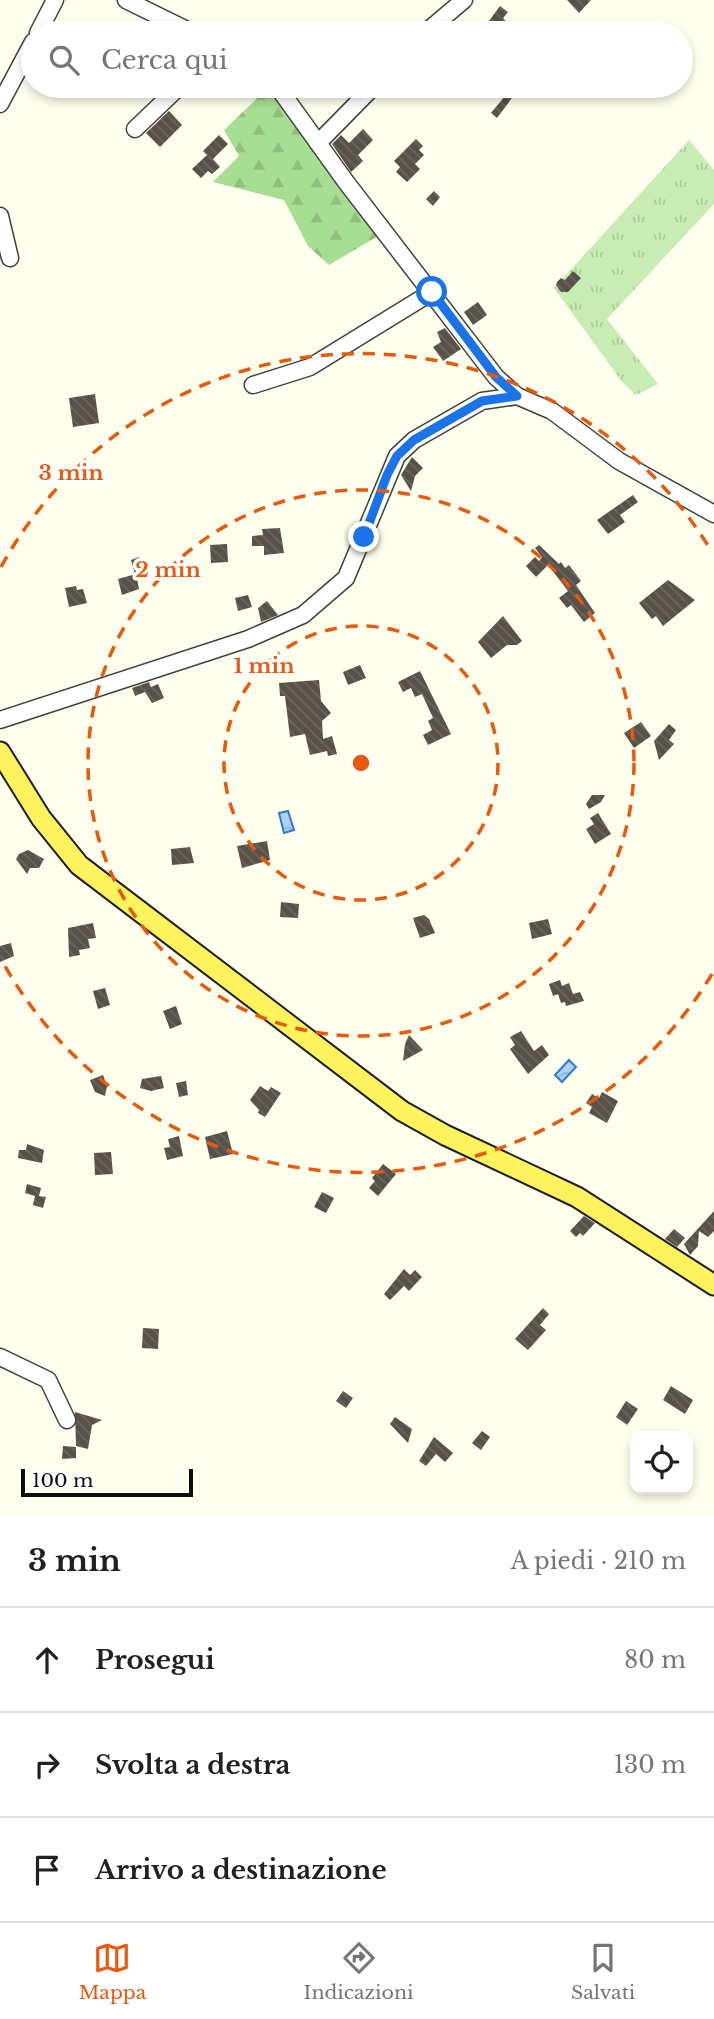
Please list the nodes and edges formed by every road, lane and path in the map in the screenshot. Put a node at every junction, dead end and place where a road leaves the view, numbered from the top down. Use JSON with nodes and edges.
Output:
{"nodes":[{"id":1,"x":55,"y":0,"type":"edge"},
{"id":2,"x":126,"y":0,"type":"edge"},
{"id":3,"x":464,"y":0,"type":"edge"},
{"id":4,"x":44,"y":21,"type":"edge"},
{"id":5,"x":169,"y":21,"type":"edge"},
{"id":6,"x":439,"y":21,"type":"edge"},
{"id":7,"x":21,"y":65,"type":"edge"},
{"id":8,"x":167,"y":98,"type":"edge"},
{"id":9,"x":286,"y":98,"type":"edge"},
{"id":10,"x":362,"y":98,"type":"edge"},
{"id":11,"x":0,"y":104,"type":"edge"},
{"id":12,"x":135,"y":129,"type":"dead end"},
{"id":13,"x":318,"y":143,"type":"junction"},
{"id":14,"x":0,"y":216,"type":"edge"},
{"id":15,"x":10,"y":258,"type":"dead end"},
{"id":16,"x":432,"y":292,"type":"junction"},
{"id":17,"x":253,"y":385,"type":"dead end"},
{"id":18,"x":517,"y":396,"type":"junction"},
{"id":19,"x":714,"y":514,"type":"edge"},
{"id":20,"x":0,"y":720,"type":"edge"},
{"id":21,"x":0,"y":752,"type":"edge"},
{"id":22,"x":714,"y":1285,"type":"edge"},
{"id":23,"x":0,"y":1357,"type":"edge"},
{"id":24,"x":67,"y":1420,"type":"dead end"}],
"edges":[{"from":1,"to":4,"type":"street"},
{"from":2,"to":5,"type":"street"},
{"from":3,"to":6,"type":"street"},
{"from":7,"to":11,"type":"street"},
{"from":8,"to":12,"type":"street"},
{"from":9,"to":13,"type":"street"},
{"from":10,"to":13,"type":"street"},
{"from":13,"to":16,"type":"street"},
{"from":14,"to":15,"type":"street"},
{"from":16,"to":17,"type":"street"},
{"from":16,"to":18,"type":"street"},
{"from":18,"to":19,"type":"street"},
{"from":18,"to":20,"type":"street"},
{"from":21,"to":22,"type":"main road"},
{"from":23,"to":24,"type":"street"}]}
